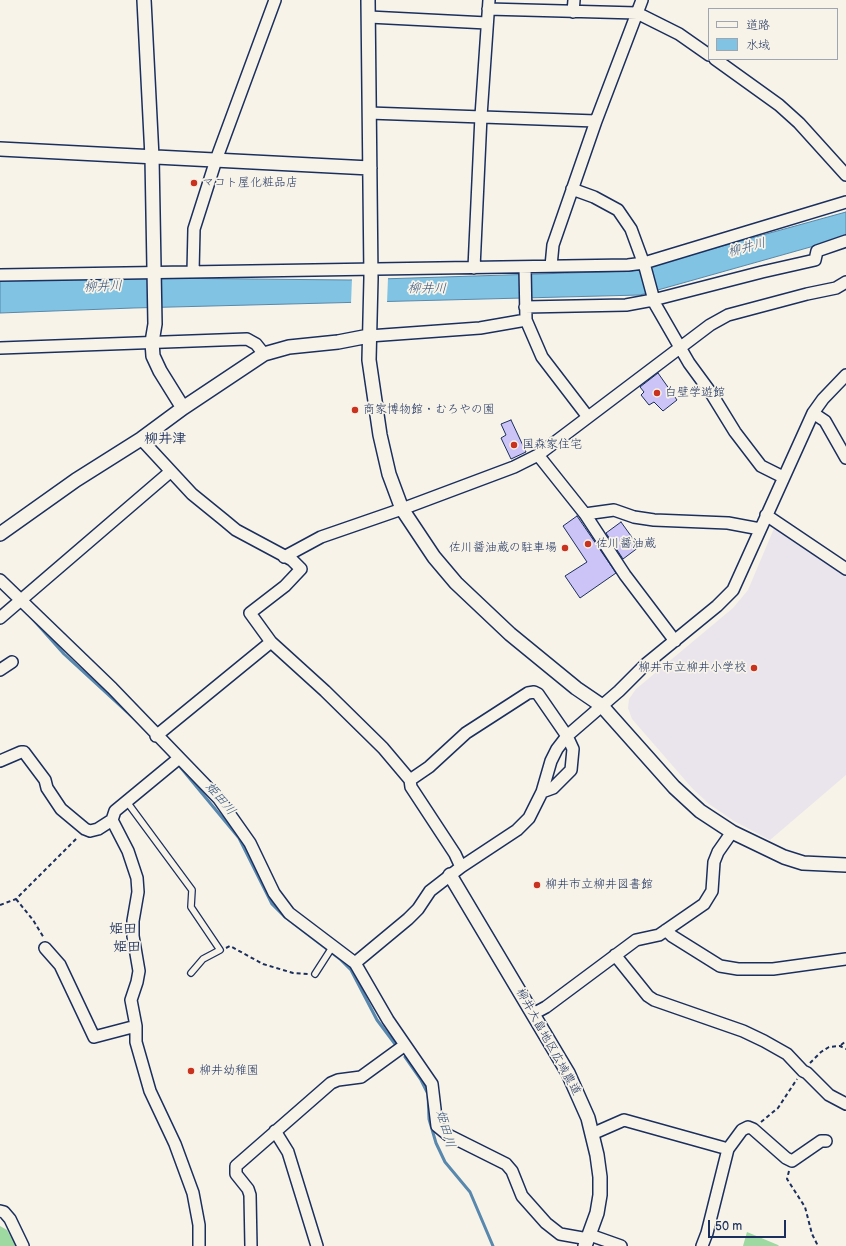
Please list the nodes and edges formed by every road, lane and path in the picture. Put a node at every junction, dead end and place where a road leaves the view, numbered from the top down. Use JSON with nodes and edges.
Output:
{"nodes":[{"id":1,"x":144,"y":0,"type":"edge"},
{"id":2,"x":274,"y":0,"type":"edge"},
{"id":3,"x":368,"y":0,"type":"edge"},
{"id":4,"x":574,"y":0,"type":"edge"},
{"id":5,"x":642,"y":0,"type":"edge"},
{"id":6,"x":488,"y":4,"type":"edge"},
{"id":7,"x":573,"y":12,"type":"junction"},
{"id":8,"x":637,"y":13,"type":"junction"},
{"id":9,"x":369,"y":17,"type":"junction"},
{"id":10,"x":487,"y":23,"type":"junction"},
{"id":11,"x":708,"y":54,"type":"edge"},
{"id":12,"x":715,"y":60,"type":"edge"},
{"id":13,"x":369,"y":113,"type":"junction"},
{"id":14,"x":480,"y":116,"type":"junction"},
{"id":15,"x":596,"y":121,"type":"junction"},
{"id":16,"x":0,"y":149,"type":"edge"},
{"id":17,"x":152,"y":157,"type":"junction"},
{"id":18,"x":216,"y":160,"type":"junction"},
{"id":19,"x":370,"y":168,"type":"junction"},
{"id":20,"x":846,"y":175,"type":"edge"},
{"id":21,"x":572,"y":189,"type":"junction"},
{"id":22,"x":846,"y":202,"type":"edge"},
{"id":23,"x":846,"y":241,"type":"edge"},
{"id":24,"x":645,"y":265,"type":"junction"},
{"id":25,"x":551,"y":266,"type":"junction"},
{"id":26,"x":474,"y":268,"type":"junction"},
{"id":27,"x":524,"y":269,"type":"junction"},
{"id":28,"x":193,"y":272,"type":"junction"},
{"id":29,"x":371,"y":273,"type":"junction"},
{"id":30,"x":0,"y":275,"type":"edge"},
{"id":31,"x":153,"y":277,"type":"junction"},
{"id":32,"x":846,"y":282,"type":"edge"},
{"id":33,"x":652,"y":298,"type":"junction"},
{"id":34,"x":525,"y":303,"type":"junction"},
{"id":35,"x":526,"y":320,"type":"junction"},
{"id":36,"x":369,"y":336,"type":"junction"},
{"id":37,"x":152,"y":342,"type":"junction"},
{"id":38,"x":681,"y":347,"type":"junction"},
{"id":39,"x":0,"y":348,"type":"edge"},
{"id":40,"x":264,"y":354,"type":"junction"},
{"id":41,"x":846,"y":374,"type":"edge"},
{"id":42,"x":183,"y":408,"type":"junction"},
{"id":43,"x":813,"y":413,"type":"junction"},
{"id":44,"x":588,"y":417,"type":"junction"},
{"id":45,"x":141,"y":439,"type":"junction"},
{"id":46,"x":538,"y":455,"type":"junction"},
{"id":47,"x":846,"y":458,"type":"edge"},
{"id":48,"x":170,"y":472,"type":"junction"},
{"id":49,"x":783,"y":477,"type":"junction"},
{"id":50,"x":402,"y":509,"type":"junction"},
{"id":51,"x":585,"y":514,"type":"junction"},
{"id":52,"x":766,"y":515,"type":"junction"},
{"id":53,"x":760,"y":529,"type":"junction"},
{"id":54,"x":0,"y":534,"type":"edge"},
{"id":55,"x":284,"y":557,"type":"junction"},
{"id":56,"x":846,"y":569,"type":"edge"},
{"id":57,"x":0,"y":580,"type":"edge"},
{"id":58,"x":20,"y":601,"type":"junction"},
{"id":59,"x":0,"y":618,"type":"edge"},
{"id":60,"x":675,"y":641,"type":"junction"},
{"id":61,"x":271,"y":642,"type":"junction"},
{"id":62,"x":12,"y":662,"type":"dead end"},
{"id":63,"x":0,"y":670,"type":"edge"},
{"id":64,"x":601,"y":705,"type":"junction"},
{"id":65,"x":156,"y":736,"type":"junction"},
{"id":66,"x":566,"y":736,"type":"junction"},
{"id":67,"x":178,"y":759,"type":"junction"},
{"id":68,"x":0,"y":761,"type":"edge"},
{"id":69,"x":410,"y":780,"type":"junction"},
{"id":70,"x":542,"y":792,"type":"junction"},
{"id":71,"x":127,"y":802,"type":"junction"},
{"id":72,"x":112,"y":820,"type":"junction"},
{"id":73,"x":85,"y":829,"type":"junction"},
{"id":74,"x":732,"y":832,"type":"junction"},
{"id":75,"x":846,"y":865,"type":"edge"},
{"id":76,"x":461,"y":867,"type":"junction"},
{"id":77,"x":450,"y":875,"type":"junction"},
{"id":78,"x":16,"y":899,"type":"junction"},
{"id":79,"x":0,"y":906,"type":"edge"},
{"id":80,"x":666,"y":930,"type":"junction"},
{"id":81,"x":45,"y":944,"type":"joint"},
{"id":82,"x":333,"y":946,"type":"junction"},
{"id":83,"x":220,"y":950,"type":"junction"},
{"id":84,"x":615,"y":954,"type":"junction"},
{"id":85,"x":846,"y":959,"type":"edge"},
{"id":86,"x":355,"y":962,"type":"junction"},
{"id":87,"x":191,"y":973,"type":"dead end"},
{"id":88,"x":315,"y":974,"type":"joint"},
{"id":89,"x":533,"y":1014,"type":"junction"},
{"id":90,"x":136,"y":1026,"type":"junction"},
{"id":91,"x":846,"y":1041,"type":"edge"},
{"id":92,"x":404,"y":1045,"type":"junction"},
{"id":93,"x":840,"y":1046,"type":"junction"},
{"id":94,"x":846,"y":1049,"type":"edge"},
{"id":95,"x":802,"y":1071,"type":"junction"},
{"id":96,"x":846,"y":1104,"type":"edge"},
{"id":97,"x":753,"y":1129,"type":"junction"},
{"id":98,"x":275,"y":1131,"type":"junction"},
{"id":99,"x":592,"y":1134,"type":"junction"},
{"id":100,"x":826,"y":1141,"type":"dead end"},
{"id":101,"x":728,"y":1149,"type":"junction"},
{"id":102,"x":792,"y":1161,"type":"junction"},
{"id":103,"x":0,"y":1211,"type":"edge"},
{"id":104,"x":588,"y":1240,"type":"edge"},
{"id":105,"x":23,"y":1246,"type":"edge"},
{"id":106,"x":199,"y":1246,"type":"edge"},
{"id":107,"x":251,"y":1246,"type":"edge"},
{"id":108,"x":317,"y":1246,"type":"edge"},
{"id":109,"x":621,"y":1246,"type":"edge"},
{"id":110,"x":702,"y":1246,"type":"edge"},
{"id":111,"x":818,"y":1246,"type":"edge"}],
"edges":[{"from":1,"to":17,"type":"street"},
{"from":2,"to":18,"type":"street"},
{"from":3,"to":9,"type":"street"},
{"from":4,"to":7,"type":"street"},
{"from":5,"to":8,"type":"street"},
{"from":6,"to":7,"type":"street"},
{"from":6,"to":10,"type":"street"},
{"from":7,"to":8,"type":"street"},
{"from":8,"to":11,"type":"street"},
{"from":8,"to":15,"type":"street"},
{"from":9,"to":10,"type":"street"},
{"from":9,"to":13,"type":"street"},
{"from":10,"to":14,"type":"street"},
{"from":12,"to":20,"type":"street"},
{"from":13,"to":14,"type":"street"},
{"from":13,"to":19,"type":"street"},
{"from":14,"to":15,"type":"street"},
{"from":14,"to":26,"type":"street"},
{"from":15,"to":21,"type":"street"},
{"from":16,"to":17,"type":"street"},
{"from":17,"to":18,"type":"street"},
{"from":17,"to":31,"type":"street"},
{"from":18,"to":19,"type":"street"},
{"from":18,"to":28,"type":"street"},
{"from":19,"to":29,"type":"street"},
{"from":21,"to":24,"type":"street"},
{"from":21,"to":25,"type":"street"},
{"from":22,"to":24,"type":"street"},
{"from":23,"to":33,"type":"street"},
{"from":24,"to":25,"type":"street"},
{"from":24,"to":33,"type":"street"},
{"from":25,"to":27,"type":"street"},
{"from":26,"to":27,"type":"street"},
{"from":26,"to":29,"type":"street"},
{"from":27,"to":34,"type":"street"},
{"from":28,"to":29,"type":"street"},
{"from":28,"to":31,"type":"street"},
{"from":29,"to":36,"type":"street"},
{"from":30,"to":31,"type":"street"},
{"from":31,"to":37,"type":"street"},
{"from":32,"to":38,"type":"street"},
{"from":33,"to":34,"type":"street"},
{"from":33,"to":38,"type":"street"},
{"from":34,"to":35,"type":"street"},
{"from":35,"to":36,"type":"street"},
{"from":35,"to":44,"type":"street"},
{"from":36,"to":40,"type":"street"},
{"from":36,"to":50,"type":"street"},
{"from":37,"to":39,"type":"street"},
{"from":37,"to":40,"type":"street"},
{"from":37,"to":42,"type":"street"},
{"from":38,"to":44,"type":"street"},
{"from":38,"to":49,"type":"street"},
{"from":40,"to":42,"type":"street"},
{"from":41,"to":43,"type":"street"},
{"from":42,"to":45,"type":"street"},
{"from":43,"to":47,"type":"street"},
{"from":43,"to":49,"type":"street"},
{"from":44,"to":46,"type":"street"},
{"from":45,"to":48,"type":"street"},
{"from":45,"to":54,"type":"street"},
{"from":46,"to":50,"type":"street"},
{"from":46,"to":51,"type":"street"},
{"from":48,"to":55,"type":"street"},
{"from":48,"to":58,"type":"street"},
{"from":49,"to":52,"type":"street"},
{"from":50,"to":55,"type":"street"},
{"from":50,"to":64,"type":"street"},
{"from":51,"to":53,"type":"street"},
{"from":51,"to":60,"type":"street"},
{"from":52,"to":53,"type":"street"},
{"from":52,"to":56,"type":"street"},
{"from":53,"to":60,"type":"street"},
{"from":55,"to":61,"type":"street"},
{"from":57,"to":58,"type":"street"},
{"from":58,"to":59,"type":"street"},
{"from":58,"to":65,"type":"street"},
{"from":60,"to":64,"type":"street"},
{"from":61,"to":65,"type":"street"},
{"from":61,"to":69,"type":"street"},
{"from":62,"to":63,"type":"street"},
{"from":64,"to":66,"type":"street"},
{"from":64,"to":74,"type":"street"},
{"from":65,"to":67,"type":"street"},
{"from":66,"to":69,"type":"street"},
{"from":66,"to":70,"type":"street"},
{"from":66,"to":70,"type":"street"},
{"from":67,"to":71,"type":"street"},
{"from":67,"to":82,"type":"street"},
{"from":68,"to":73,"type":"street"},
{"from":69,"to":76,"type":"street"},
{"from":70,"to":76,"type":"street"},
{"from":71,"to":72,"type":"street"},
{"from":71,"to":83,"type":"lane"},
{"from":72,"to":73,"type":"street"},
{"from":72,"to":90,"type":"street"},
{"from":73,"to":78,"type":"path"},
{"from":74,"to":75,"type":"street"},
{"from":74,"to":80,"type":"street"},
{"from":76,"to":77,"type":"street"},
{"from":77,"to":86,"type":"street"},
{"from":77,"to":89,"type":"street","name":"柳井大畠地区広域農道"},
{"from":78,"to":79,"type":"path"},
{"from":78,"to":81,"type":"path"},
{"from":80,"to":84,"type":"street"},
{"from":80,"to":85,"type":"street"},
{"from":81,"to":90,"type":"street"},
{"from":82,"to":86,"type":"street"},
{"from":82,"to":88,"type":"lane"},
{"from":83,"to":87,"type":"lane"},
{"from":83,"to":88,"type":"path"},
{"from":84,"to":89,"type":"street"},
{"from":84,"to":95,"type":"street"},
{"from":86,"to":92,"type":"street"},
{"from":89,"to":99,"type":"street","name":"柳井大畠地区広域農道"},
{"from":90,"to":106,"type":"street"},
{"from":91,"to":93,"type":"path"},
{"from":92,"to":98,"type":"street"},
{"from":92,"to":104,"type":"street"},
{"from":93,"to":94,"type":"path"},
{"from":93,"to":95,"type":"path"},
{"from":95,"to":96,"type":"street"},
{"from":95,"to":97,"type":"path"},
{"from":97,"to":101,"type":"street"},
{"from":97,"to":102,"type":"street"},
{"from":98,"to":107,"type":"street"},
{"from":98,"to":108,"type":"street"},
{"from":99,"to":101,"type":"street"},
{"from":99,"to":104,"type":"street","name":"柳井大畠地区広域農道"},
{"from":100,"to":102,"type":"street"},
{"from":101,"to":110,"type":"street"},
{"from":102,"to":111,"type":"path"},
{"from":103,"to":105,"type":"street"},
{"from":104,"to":109,"type":"street"}]}
